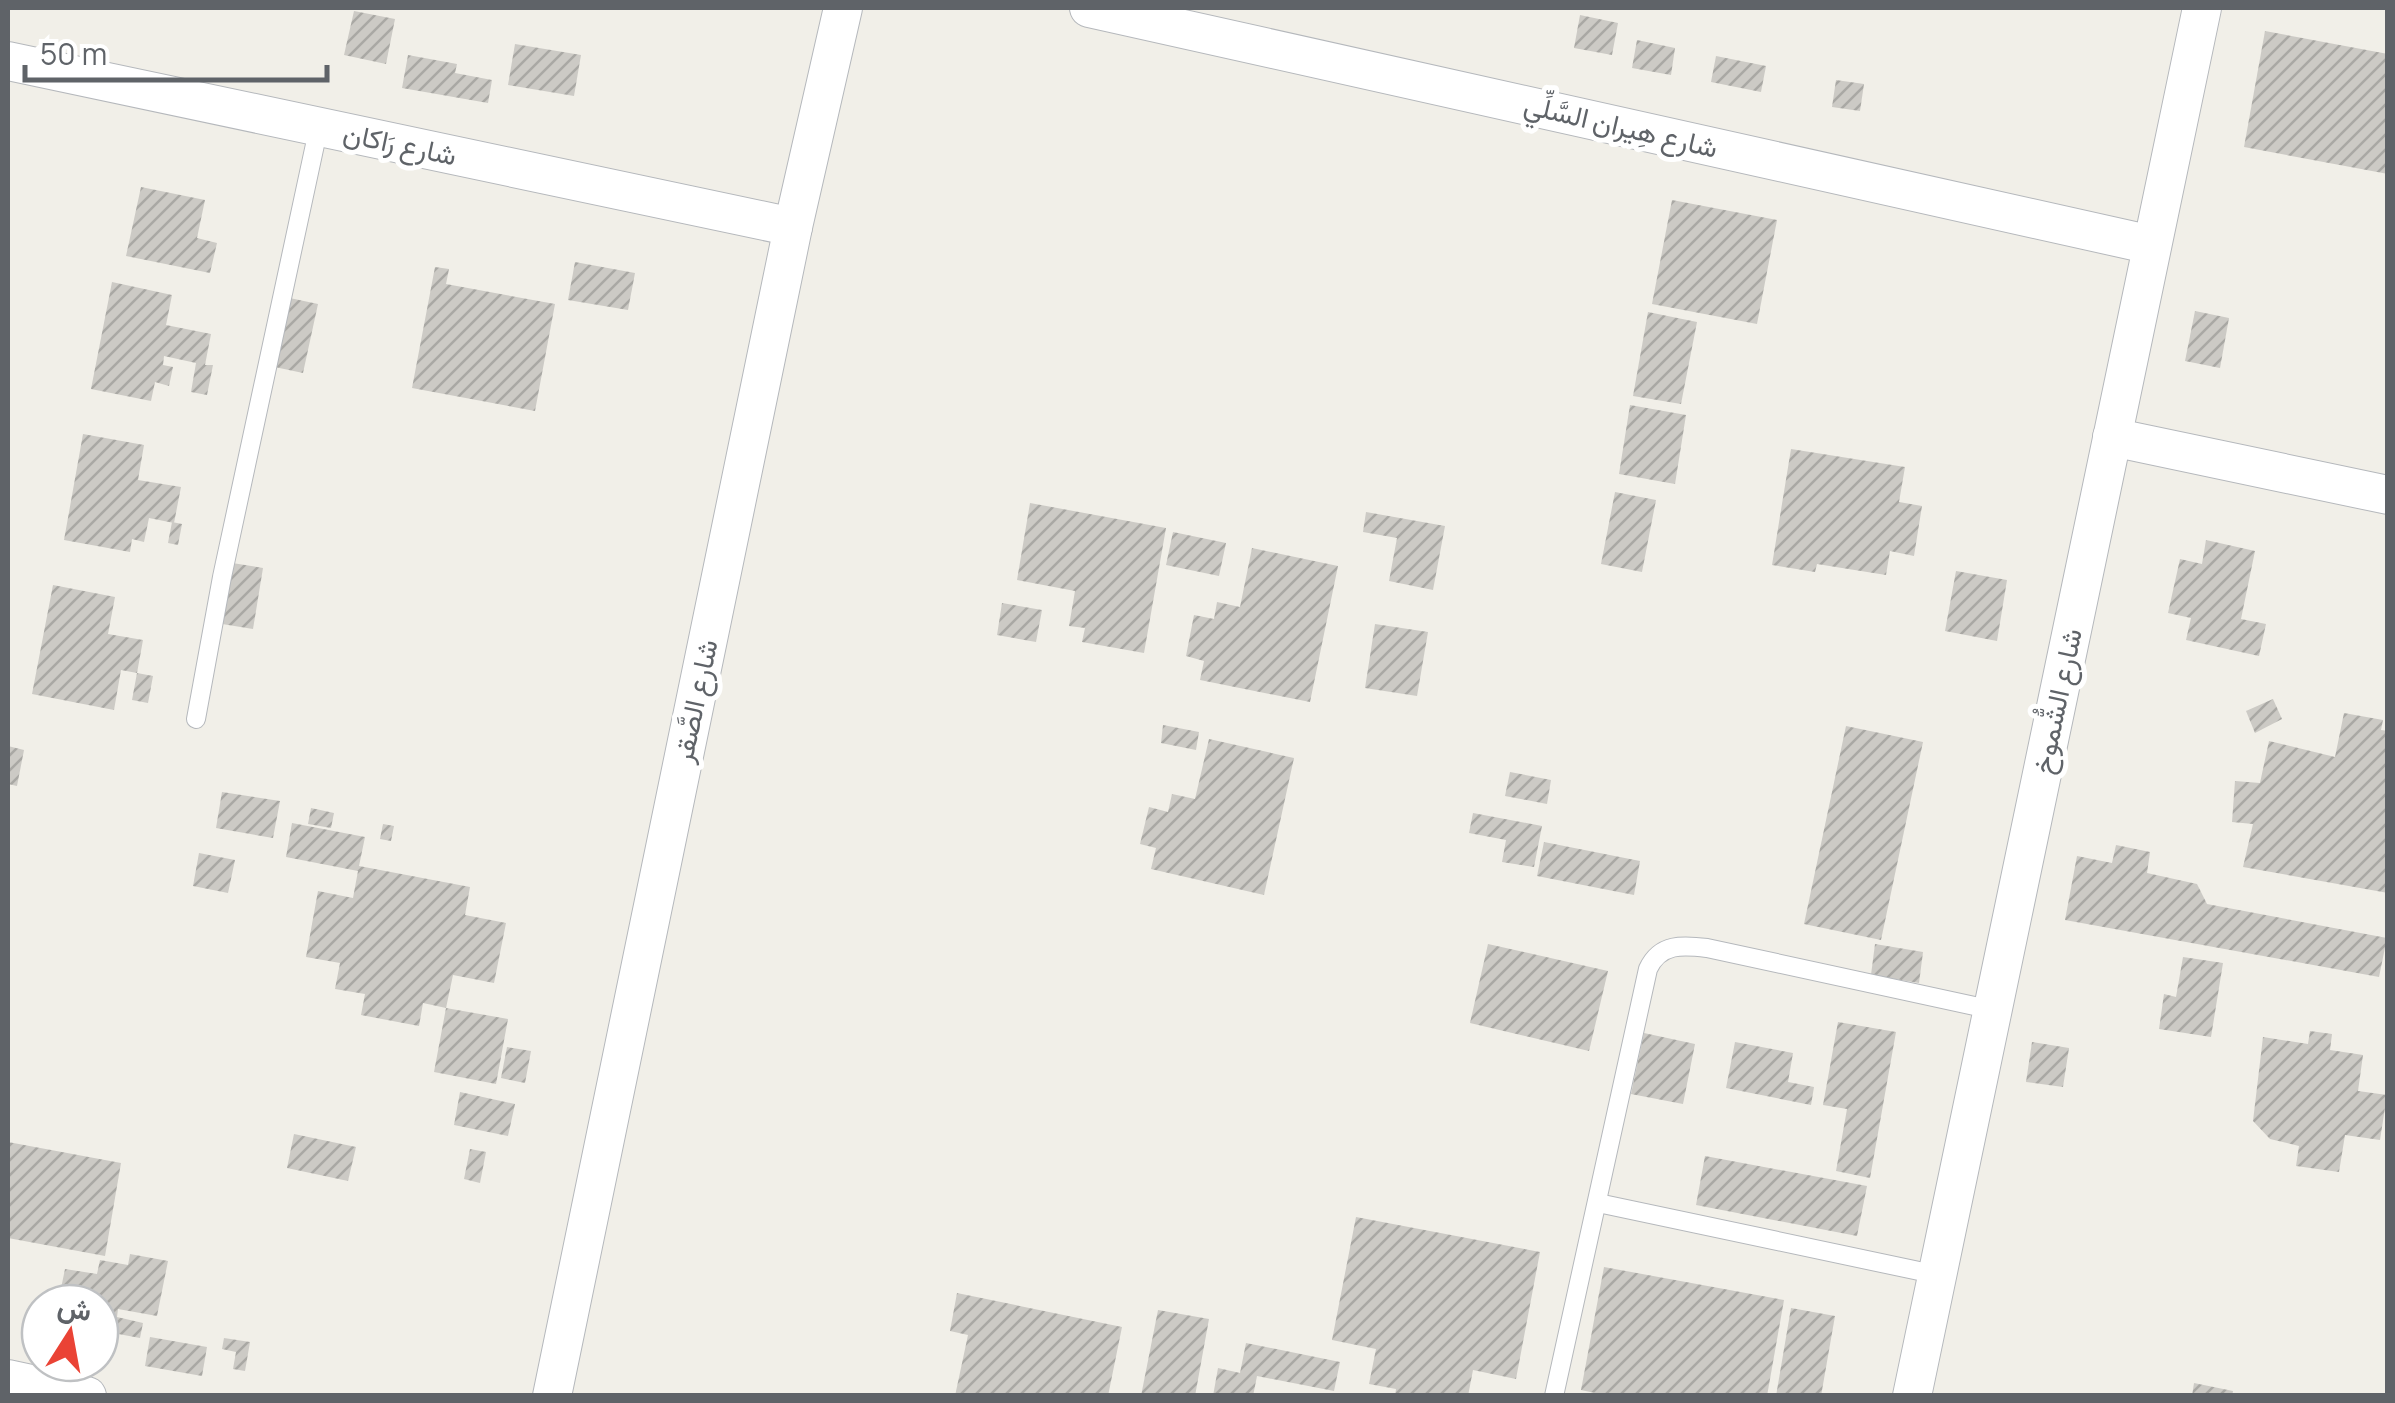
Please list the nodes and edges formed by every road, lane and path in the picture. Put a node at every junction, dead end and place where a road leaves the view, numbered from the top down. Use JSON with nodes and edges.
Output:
{"nodes":[{"id":1,"x":843,"y":8,"type":"edge"},
{"id":2,"x":1089,"y":8,"type":"edge"},
{"id":3,"x":2202,"y":8,"type":"edge"},
{"id":4,"x":8,"y":60,"type":"edge"},
{"id":5,"x":319,"y":126,"type":"junction"},
{"id":6,"x":793,"y":228,"type":"junction"},
{"id":7,"x":2152,"y":245,"type":"junction"},
{"id":8,"x":2112,"y":438,"type":"junction"},
{"id":9,"x":2388,"y":495,"type":"edge"},
{"id":10,"x":196,"y":719,"type":"dead end"},
{"id":11,"x":1993,"y":1010,"type":"junction"},
{"id":12,"x":1598,"y":1203,"type":"junction"},
{"id":13,"x":1938,"y":1275,"type":"junction"},
{"id":14,"x":8,"y":1378,"type":"edge"},
{"id":15,"x":87,"y":1396,"type":"edge"},
{"id":16,"x":552,"y":1396,"type":"edge"},
{"id":17,"x":1554,"y":1396,"type":"edge"},
{"id":18,"x":1912,"y":1396,"type":"edge"}],
"edges":[{"from":1,"to":6,"type":"street","name":"شارع الصَّقر"},
{"from":2,"to":7,"type":"street","name":"شارع هِيران السَّلِّي"},
{"from":3,"to":7,"type":"street","name":"شارع الشُّموخ"},
{"from":4,"to":5,"type":"street","name":"شارع رَاكان"},
{"from":5,"to":6,"type":"street","name":"شارع رَاكان"},
{"from":5,"to":10,"type":"lane"},
{"from":6,"to":16,"type":"street","name":"شارع الصَّقر"},
{"from":7,"to":8,"type":"street","name":"شارع الشُّموخ"},
{"from":8,"to":9,"type":"street"},
{"from":8,"to":11,"type":"street","name":"شارع الشُّموخ"},
{"from":11,"to":12,"type":"lane"},
{"from":11,"to":13,"type":"street","name":"شارع الشُّموخ"},
{"from":12,"to":13,"type":"lane"},
{"from":12,"to":17,"type":"lane"},
{"from":13,"to":18,"type":"street","name":"شارع الشُّموخ"},
{"from":14,"to":15,"type":"street"}]}
